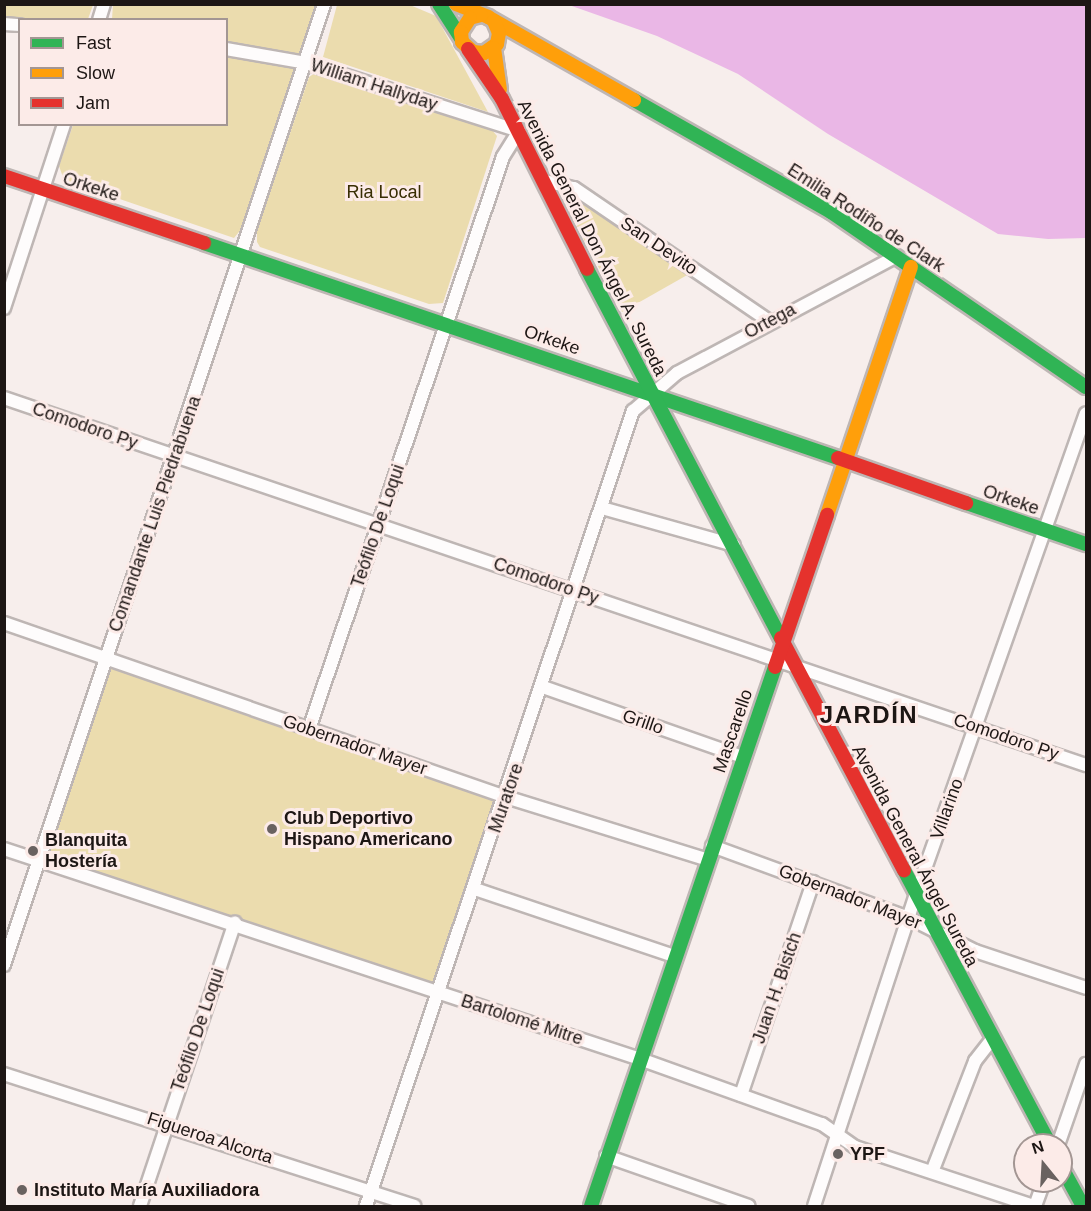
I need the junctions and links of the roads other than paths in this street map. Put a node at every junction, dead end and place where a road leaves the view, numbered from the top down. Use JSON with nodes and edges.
{"nodes":[{"id":1,"x":324,"y":4,"type":"edge"},
{"id":2,"x":439,"y":4,"type":"edge"},
{"id":3,"x":456,"y":4,"type":"edge"},
{"id":4,"x":488,"y":18,"type":"junction"},
{"id":5,"x":464,"y":44,"type":"junction"},
{"id":6,"x":495,"y":46,"type":"junction"},
{"id":7,"x":228,"y":49,"type":"edge"},
{"id":8,"x":555,"y":55,"type":"junction"},
{"id":9,"x":306,"y":63,"type":"junction"},
{"id":10,"x":502,"y":99,"type":"junction"},
{"id":11,"x":63,"y":126,"type":"edge"},
{"id":12,"x":519,"y":131,"type":"junction"},
{"id":13,"x":4,"y":176,"type":"edge"},
{"id":14,"x":545,"y":181,"type":"junction"},
{"id":15,"x":42,"y":189,"type":"junction"},
{"id":16,"x":243,"y":256,"type":"junction"},
{"id":17,"x":895,"y":257,"type":"junction"},
{"id":18,"x":911,"y":267,"type":"junction"},
{"id":19,"x":8,"y":287,"type":"edge"},
{"id":20,"x":4,"y":308,"type":"edge"},
{"id":21,"x":770,"y":321,"type":"junction"},
{"id":22,"x":446,"y":323,"type":"junction"},
{"id":23,"x":1086,"y":387,"type":"edge"},
{"id":24,"x":650,"y":393,"type":"junction"},
{"id":25,"x":4,"y":398,"type":"edge"},
{"id":26,"x":1086,"y":413,"type":"edge"},
{"id":27,"x":176,"y":457,"type":"junction"},
{"id":28,"x":843,"y":460,"type":"junction"},
{"id":29,"x":602,"y":508,"type":"junction"},
{"id":30,"x":378,"y":525,"type":"junction"},
{"id":31,"x":1046,"y":531,"type":"junction"},
{"id":32,"x":1086,"y":544,"type":"edge"},
{"id":33,"x":734,"y":545,"type":"junction"},
{"id":34,"x":575,"y":591,"type":"junction"},
{"id":35,"x":4,"y":623,"type":"edge"},
{"id":36,"x":783,"y":640,"type":"junction"},
{"id":37,"x":107,"y":656,"type":"junction"},
{"id":38,"x":776,"y":660,"type":"junction"},
{"id":39,"x":796,"y":667,"type":"junction"},
{"id":40,"x":543,"y":687,"type":"junction"},
{"id":41,"x":976,"y":726,"type":"junction"},
{"id":42,"x":309,"y":729,"type":"junction"},
{"id":43,"x":743,"y":757,"type":"junction"},
{"id":44,"x":1086,"y":765,"type":"edge"},
{"id":45,"x":506,"y":797,"type":"junction"},
{"id":46,"x":712,"y":846,"type":"junction"},
{"id":47,"x":4,"y":849,"type":"edge"},
{"id":48,"x":39,"y":860,"type":"junction"},
{"id":49,"x":708,"y":860,"type":"junction"},
{"id":50,"x":813,"y":882,"type":"junction"},
{"id":51,"x":475,"y":889,"type":"junction"},
{"id":52,"x":915,"y":897,"type":"junction"},
{"id":53,"x":911,"y":919,"type":"junction"},
{"id":54,"x":235,"y":922,"type":"junction"},
{"id":55,"x":934,"y":930,"type":"junction"},
{"id":56,"x":674,"y":956,"type":"junction"},
{"id":57,"x":4,"y":965,"type":"edge"},
{"id":58,"x":1086,"y":988,"type":"edge"},
{"id":59,"x":437,"y":993,"type":"junction"},
{"id":60,"x":992,"y":1039,"type":"junction"},
{"id":61,"x":640,"y":1059,"type":"junction"},
{"id":62,"x":1086,"y":1064,"type":"edge"},
{"id":63,"x":4,"y":1074,"type":"edge"},
{"id":64,"x":741,"y":1095,"type":"junction"},
{"id":65,"x":165,"y":1123,"type":"junction"},
{"id":66,"x":1043,"y":1133,"type":"edge"},
{"id":67,"x":1062,"y":1133,"type":"edge"},
{"id":68,"x":839,"y":1136,"type":"junction"},
{"id":69,"x":606,"y":1156,"type":"junction"},
{"id":70,"x":933,"y":1172,"type":"junction"},
{"id":71,"x":1073,"y":1188,"type":"edge"},
{"id":72,"x":371,"y":1192,"type":"junction"},
{"id":73,"x":140,"y":1206,"type":"edge"},
{"id":74,"x":366,"y":1206,"type":"edge"},
{"id":75,"x":414,"y":1206,"type":"edge"},
{"id":76,"x":591,"y":1206,"type":"edge"},
{"id":77,"x":749,"y":1206,"type":"edge"},
{"id":78,"x":814,"y":1206,"type":"edge"},
{"id":79,"x":1034,"y":1206,"type":"edge"},
{"id":80,"x":1083,"y":1206,"type":"edge"}],
"edges":[{"from":1,"to":9,"type":"street","name":"Comandante Luis Piedrabuena"},
{"from":2,"to":5,"type":"main road","name":"Avenida General Don Ángel A. Sureda"},
{"from":3,"to":4,"type":"main road","name":"Emilia Rodiño de Clark"},
{"from":4,"to":5,"type":"main road"},
{"from":4,"to":6,"type":"main road"},
{"from":4,"to":8,"type":"main road","name":"Emilia Rodiño de Clark"},
{"from":5,"to":6,"type":"main road"},
{"from":5,"to":10,"type":"main road","name":"Avenida General Don Ángel A. Sureda"},
{"from":6,"to":8,"type":"main road","name":"Emilia Rodiño de Clark"},
{"from":6,"to":10,"type":"main road","name":"Avenida General Don Ángel A. Sureda"},
{"from":7,"to":9,"type":"street","name":"William Hallyday"},
{"from":8,"to":17,"type":"main road","name":"Emilia Rodiño de Clark"},
{"from":9,"to":12,"type":"street","name":"William Hallyday"},
{"from":9,"to":16,"type":"street","name":"Comandante Luis Piedrabuena"},
{"from":10,"to":12,"type":"main road","name":"Avenida General Don Ángel A. Sureda"},
{"from":11,"to":15,"type":"street"},
{"from":12,"to":14,"type":"main road","name":"Avenida General Don Ángel A. Sureda"},
{"from":12,"to":22,"type":"street","name":"Teófilo De Loqui"},
{"from":13,"to":15,"type":"main road","name":"Orkeke"},
{"from":14,"to":21,"type":"street","name":"San Devito"},
{"from":14,"to":24,"type":"main road","name":"Avenida General Don Ángel A. Sureda"},
{"from":15,"to":16,"type":"main road","name":"Orkeke"},
{"from":15,"to":19,"type":"street"},
{"from":16,"to":22,"type":"main road","name":"Orkeke"},
{"from":16,"to":27,"type":"street","name":"Comandante Luis Piedrabuena"},
{"from":17,"to":18,"type":"main road","name":"Emilia Rodiño de Clark"},
{"from":17,"to":21,"type":"street","name":"Ortega"},
{"from":18,"to":23,"type":"main road","name":"Emilia Rodiño de Clark"},
{"from":18,"to":28,"type":"main road","name":"Mascarello"},
{"from":19,"to":20,"type":"street"},
{"from":21,"to":24,"type":"street","name":"Ortega"},
{"from":22,"to":24,"type":"main road","name":"Orkeke"},
{"from":22,"to":30,"type":"street","name":"Teófilo De Loqui"},
{"from":24,"to":28,"type":"main road","name":"Orkeke"},
{"from":24,"to":29,"type":"street","name":"Muratore"},
{"from":24,"to":33,"type":"main road","name":"Avenida General Ángel Sureda"},
{"from":25,"to":27,"type":"street","name":"Comodoro Py"},
{"from":26,"to":31,"type":"street","name":"Villarino"},
{"from":27,"to":30,"type":"street","name":"Comodoro Py"},
{"from":27,"to":37,"type":"street","name":"Comandante Luis Piedrabuena"},
{"from":28,"to":31,"type":"main road","name":"Orkeke"},
{"from":28,"to":36,"type":"main road","name":"Mascarello"},
{"from":29,"to":33,"type":"street"},
{"from":29,"to":34,"type":"street","name":"Muratore"},
{"from":30,"to":34,"type":"street","name":"Comodoro Py"},
{"from":30,"to":42,"type":"street","name":"Teófilo De Loqui"},
{"from":31,"to":32,"type":"main road","name":"Orkeke"},
{"from":31,"to":41,"type":"street","name":"Villarino"},
{"from":33,"to":36,"type":"main road","name":"Avenida General Ángel Sureda"},
{"from":34,"to":38,"type":"street","name":"Comodoro Py"},
{"from":34,"to":40,"type":"street","name":"Muratore"},
{"from":35,"to":37,"type":"street","name":"Gobernador Mayer"},
{"from":36,"to":38,"type":"main road","name":"Mascarello"},
{"from":36,"to":39,"type":"main road","name":"Avenida General Ángel Sureda"},
{"from":37,"to":42,"type":"street","name":"Gobernador Mayer"},
{"from":37,"to":48,"type":"street","name":"Comandante Luis Piedrabuena"},
{"from":38,"to":39,"type":"street","name":"Comodoro Py"},
{"from":38,"to":43,"type":"main road","name":"Mascarello"},
{"from":39,"to":41,"type":"street","name":"Comodoro Py"},
{"from":39,"to":52,"type":"main road","name":"Avenida General Ángel Sureda"},
{"from":40,"to":43,"type":"street","name":"Grillo"},
{"from":40,"to":45,"type":"street","name":"Muratore"},
{"from":41,"to":44,"type":"street","name":"Comodoro Py"},
{"from":41,"to":52,"type":"street","name":"Villarino"},
{"from":42,"to":45,"type":"street","name":"Gobernador Mayer"},
{"from":43,"to":46,"type":"main road","name":"Mascarello"},
{"from":45,"to":49,"type":"street","name":"Gobernador Mayer"},
{"from":45,"to":51,"type":"street","name":"Muratore"},
{"from":46,"to":49,"type":"main road","name":"Mascarello"},
{"from":46,"to":50,"type":"street","name":"Gobernador Mayer"},
{"from":47,"to":48,"type":"street","name":"Bartolomé Mitre"},
{"from":48,"to":54,"type":"street","name":"Bartolomé Mitre"},
{"from":48,"to":57,"type":"street","name":"Comandante Luis Piedrabuena"},
{"from":49,"to":56,"type":"main road","name":"Mascarello"},
{"from":50,"to":53,"type":"street","name":"Gobernador Mayer"},
{"from":50,"to":64,"type":"street","name":"Juan H. Bistch"},
{"from":51,"to":56,"type":"street"},
{"from":51,"to":59,"type":"street","name":"Muratore"},
{"from":52,"to":53,"type":"street","name":"Villarino"},
{"from":52,"to":55,"type":"main road","name":"Avenida General Ángel Sureda"},
{"from":53,"to":55,"type":"street","name":"Gobernador Mayer"},
{"from":53,"to":68,"type":"street","name":"Villarino"},
{"from":54,"to":59,"type":"street","name":"Bartolomé Mitre"},
{"from":54,"to":65,"type":"street","name":"Teófilo De Loqui"},
{"from":55,"to":58,"type":"street","name":"Gobernador Mayer"},
{"from":55,"to":60,"type":"main road","name":"Avenida General Ángel Sureda"},
{"from":56,"to":61,"type":"main road","name":"Mascarello"},
{"from":59,"to":61,"type":"street","name":"Bartolomé Mitre"},
{"from":59,"to":72,"type":"street","name":"Muratore"},
{"from":60,"to":66,"type":"main road","name":"Avenida General Ángel Sureda"},
{"from":60,"to":70,"type":"street"},
{"from":61,"to":64,"type":"street","name":"Bartolomé Mitre"},
{"from":61,"to":69,"type":"main road","name":"Mascarello"},
{"from":62,"to":67,"type":"street"},
{"from":63,"to":65,"type":"street","name":"Figueroa Alcorta"},
{"from":64,"to":68,"type":"street","name":"Bartolomé Mitre"},
{"from":65,"to":72,"type":"street","name":"Figueroa Alcorta"},
{"from":65,"to":73,"type":"street","name":"Teófilo De Loqui"},
{"from":68,"to":70,"type":"street","name":"Bartolomé Mitre"},
{"from":68,"to":78,"type":"street","name":"Villarino"},
{"from":69,"to":76,"type":"main road","name":"Mascarello"},
{"from":69,"to":77,"type":"street"},
{"from":70,"to":79,"type":"street","name":"Bartolomé Mitre"},
{"from":71,"to":80,"type":"main road"},
{"from":72,"to":74,"type":"street","name":"Muratore"},
{"from":72,"to":75,"type":"street","name":"Figueroa Alcorta"}]}
